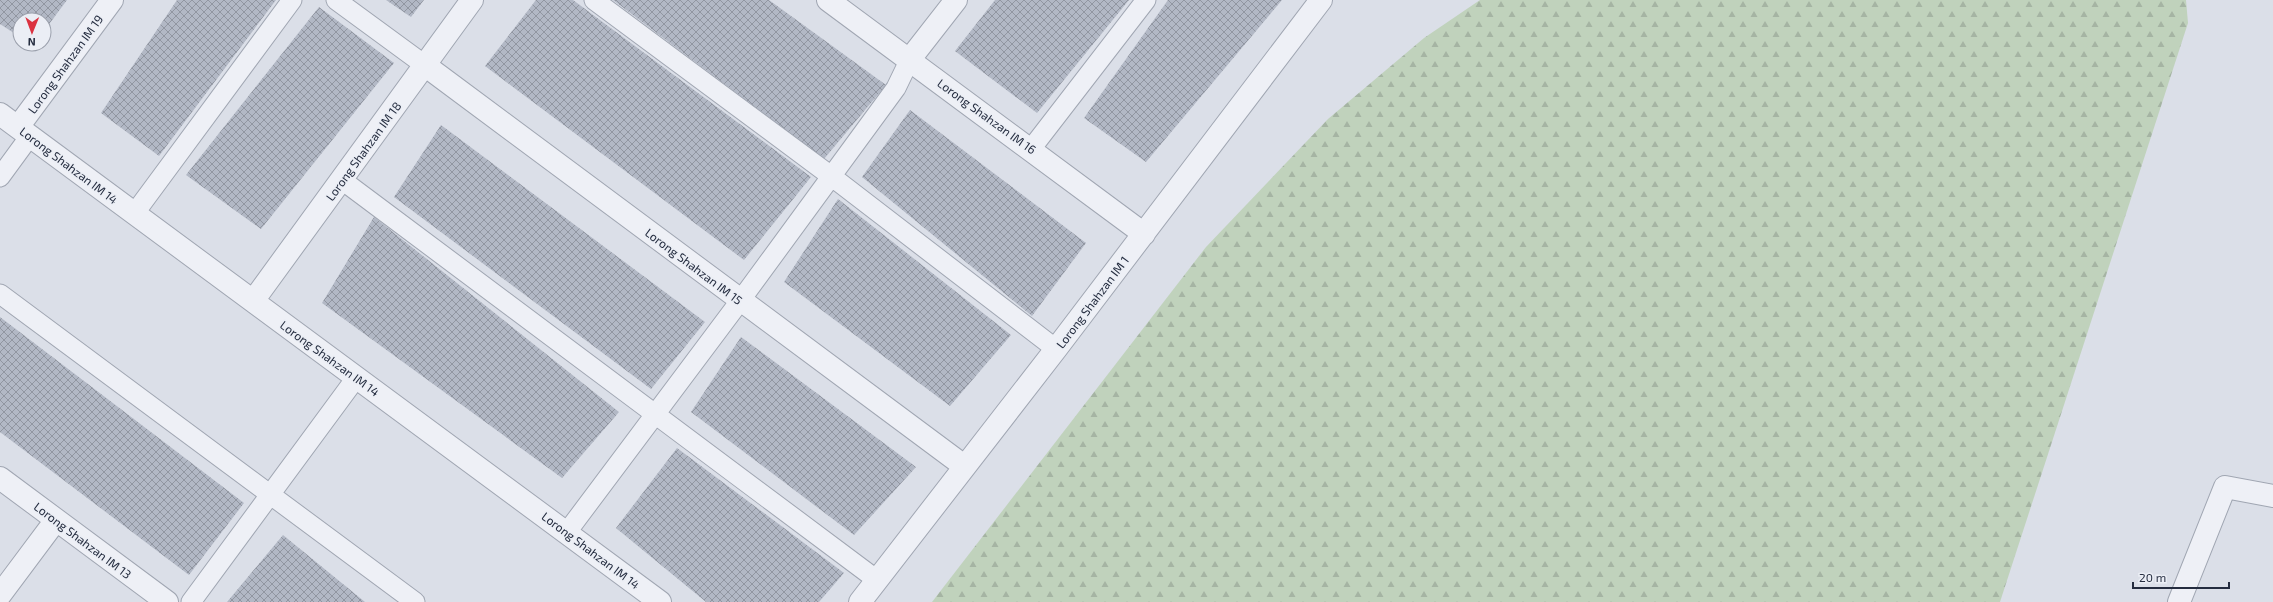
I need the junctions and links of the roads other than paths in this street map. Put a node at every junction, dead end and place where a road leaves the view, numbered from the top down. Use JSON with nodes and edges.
{"nodes":[{"id":1,"x":112,"y":0,"type":"edge"},
{"id":2,"x":292,"y":0,"type":"edge"},
{"id":3,"x":336,"y":0,"type":"edge"},
{"id":4,"x":472,"y":0,"type":"edge"},
{"id":5,"x":594,"y":0,"type":"edge"},
{"id":6,"x":828,"y":0,"type":"edge"},
{"id":7,"x":956,"y":0,"type":"edge"},
{"id":8,"x":1146,"y":0,"type":"edge"},
{"id":9,"x":1321,"y":0,"type":"edge"},
{"id":10,"x":910,"y":59,"type":"junction"},
{"id":11,"x":426,"y":66,"type":"junction"},
{"id":12,"x":0,"y":114,"type":"edge"},
{"id":13,"x":24,"y":132,"type":"junction"},
{"id":14,"x":1032,"y":149,"type":"junction"},
{"id":15,"x":831,"y":176,"type":"junction"},
{"id":16,"x":0,"y":177,"type":"edge"},
{"id":17,"x":342,"y":180,"type":"junction"},
{"id":18,"x":134,"y":214,"type":"junction"},
{"id":19,"x":1144,"y":234,"type":"junction"},
{"id":20,"x":0,"y":294,"type":"edge"},
{"id":21,"x":253,"y":301,"type":"junction"},
{"id":22,"x":740,"y":301,"type":"junction"},
{"id":23,"x":1056,"y":349,"type":"junction"},
{"id":24,"x":356,"y":378,"type":"junction"},
{"id":25,"x":655,"y":414,"type":"junction"},
{"id":26,"x":964,"y":466,"type":"junction"},
{"id":27,"x":0,"y":478,"type":"edge"},
{"id":28,"x":271,"y":495,"type":"junction"},
{"id":29,"x":2273,"y":496,"type":"edge"},
{"id":30,"x":56,"y":520,"type":"junction"},
{"id":31,"x":567,"y":532,"type":"junction"},
{"id":32,"x":877,"y":580,"type":"junction"},
{"id":33,"x":0,"y":595,"type":"edge"},
{"id":34,"x":167,"y":602,"type":"edge"},
{"id":35,"x":191,"y":602,"type":"edge"},
{"id":36,"x":415,"y":602,"type":"edge"},
{"id":37,"x":660,"y":602,"type":"edge"},
{"id":38,"x":860,"y":602,"type":"edge"},
{"id":39,"x":2179,"y":602,"type":"edge"}],
"edges":[{"from":1,"to":13,"type":"street","name":"Lorong Shahzan IM 19"},
{"from":2,"to":18,"type":"lane"},
{"from":3,"to":11,"type":"lane"},
{"from":4,"to":11,"type":"street","name":"Lorong Shahzan IM 18"},
{"from":5,"to":15,"type":"lane"},
{"from":6,"to":10,"type":"street","name":"Lorong Shahzan IM 16"},
{"from":7,"to":10,"type":"street"},
{"from":8,"to":14,"type":"lane"},
{"from":9,"to":19,"type":"street","name":"Lorong Shahzan IM 1"},
{"from":10,"to":14,"type":"street","name":"Lorong Shahzan IM 16"},
{"from":10,"to":15,"type":"lane"},
{"from":11,"to":17,"type":"street","name":"Lorong Shahzan IM 18"},
{"from":11,"to":22,"type":"street","name":"Lorong Shahzan IM 15"},
{"from":12,"to":13,"type":"street","name":"Lorong Shahzan IM 14"},
{"from":13,"to":16,"type":"lane"},
{"from":13,"to":18,"type":"street","name":"Lorong Shahzan IM 14"},
{"from":14,"to":19,"type":"street","name":"Lorong Shahzan IM 16"},
{"from":15,"to":22,"type":"lane"},
{"from":15,"to":23,"type":"lane"},
{"from":17,"to":21,"type":"street","name":"Lorong Shahzan IM 18"},
{"from":17,"to":25,"type":"lane"},
{"from":18,"to":21,"type":"street","name":"Lorong Shahzan IM 14"},
{"from":19,"to":23,"type":"street","name":"Lorong Shahzan IM 1"},
{"from":20,"to":28,"type":"lane"},
{"from":21,"to":24,"type":"street","name":"Lorong Shahzan IM 14"},
{"from":22,"to":25,"type":"lane"},
{"from":22,"to":26,"type":"street","name":"Lorong Shahzan IM 15"},
{"from":23,"to":26,"type":"street","name":"Lorong Shahzan IM 1"},
{"from":24,"to":28,"type":"lane"},
{"from":24,"to":31,"type":"street","name":"Lorong Shahzan IM 14"},
{"from":25,"to":31,"type":"lane"},
{"from":25,"to":32,"type":"lane"},
{"from":26,"to":32,"type":"street","name":"Lorong Shahzan IM 1"},
{"from":27,"to":30,"type":"street","name":"Lorong Shahzan IM 13"},
{"from":28,"to":35,"type":"lane"},
{"from":28,"to":36,"type":"lane"},
{"from":29,"to":39,"type":"street"},
{"from":30,"to":33,"type":"street"},
{"from":30,"to":34,"type":"street","name":"Lorong Shahzan IM 13"},
{"from":31,"to":37,"type":"street","name":"Lorong Shahzan IM 14"},
{"from":32,"to":38,"type":"street","name":"Lorong Shahzan IM 1"}]}
